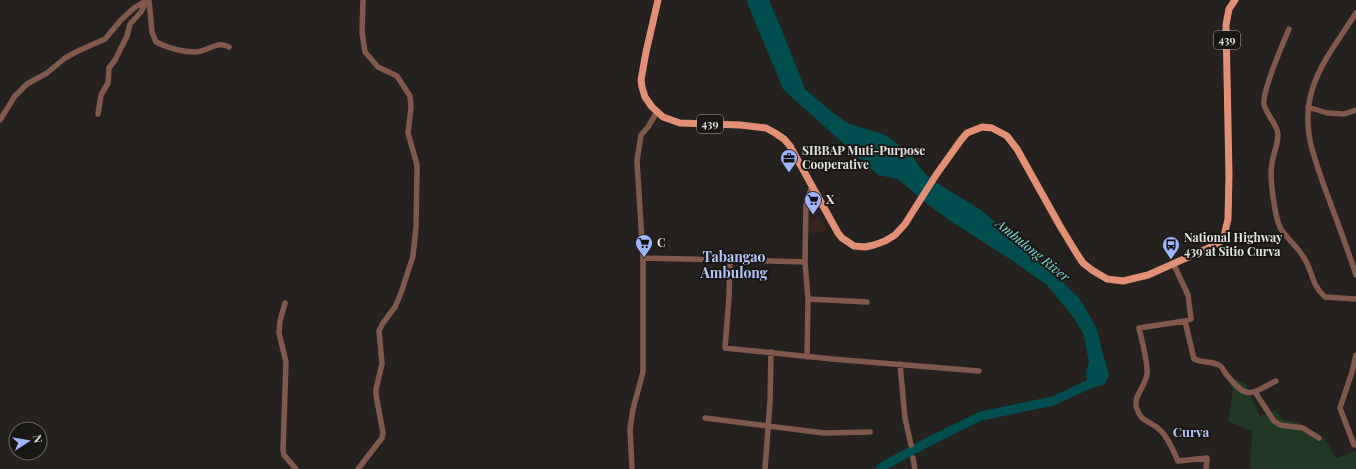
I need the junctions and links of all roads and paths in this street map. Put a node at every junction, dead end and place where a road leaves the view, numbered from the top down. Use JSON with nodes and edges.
{"nodes":[{"id":1,"x":148,"y":0,"type":"edge"},
{"id":2,"x":363,"y":0,"type":"edge"},
{"id":3,"x":658,"y":0,"type":"edge"},
{"id":4,"x":1235,"y":0,"type":"edge"},
{"id":5,"x":1356,"y":13,"type":"edge"},
{"id":6,"x":1289,"y":29,"type":"dead end"},
{"id":7,"x":230,"y":46,"type":"dead end"},
{"id":8,"x":1308,"y":107,"type":"junction"},
{"id":9,"x":1356,"y":110,"type":"edge"},
{"id":10,"x":657,"y":112,"type":"junction"},
{"id":11,"x":98,"y":114,"type":"dead end"},
{"id":12,"x":0,"y":120,"type":"edge"},
{"id":13,"x":812,"y":186,"type":"junction"},
{"id":14,"x":643,"y":258,"type":"junction"},
{"id":15,"x":730,"y":260,"type":"junction"},
{"id":16,"x":805,"y":262,"type":"junction"},
{"id":17,"x":1173,"y":263,"type":"junction"},
{"id":18,"x":1356,"y":273,"type":"edge"},
{"id":19,"x":808,"y":299,"type":"junction"},
{"id":20,"x":1356,"y":299,"type":"edge"},
{"id":21,"x":867,"y":302,"type":"dead end"},
{"id":22,"x":285,"y":303,"type":"dead end"},
{"id":23,"x":1184,"y":321,"type":"junction"},
{"id":24,"x":771,"y":352,"type":"junction"},
{"id":25,"x":1356,"y":355,"type":"edge"},
{"id":26,"x":807,"y":357,"type":"junction"},
{"id":27,"x":900,"y":364,"type":"junction"},
{"id":28,"x":979,"y":371,"type":"dead end"},
{"id":29,"x":1276,"y":381,"type":"dead end"},
{"id":30,"x":1255,"y":392,"type":"junction"},
{"id":31,"x":705,"y":418,"type":"dead end"},
{"id":32,"x":767,"y":426,"type":"junction"},
{"id":33,"x":870,"y":432,"type":"dead end"},
{"id":34,"x":1319,"y":438,"type":"dead end"},
{"id":35,"x":911,"y":444,"type":"dead end"},
{"id":36,"x":1356,"y":445,"type":"edge"},
{"id":37,"x":913,"y":458,"type":"dead end"},
{"id":38,"x":296,"y":469,"type":"edge"},
{"id":39,"x":358,"y":469,"type":"edge"},
{"id":40,"x":632,"y":469,"type":"edge"},
{"id":41,"x":764,"y":469,"type":"edge"},
{"id":42,"x":915,"y":469,"type":"edge"},
{"id":43,"x":1206,"y":469,"type":"edge"}],
"edges":[{"from":1,"to":7,"type":"street"},
{"from":1,"to":11,"type":"street"},
{"from":1,"to":12,"type":"street"},
{"from":2,"to":39,"type":"street"},
{"from":3,"to":10,"type":"main road","number":"439"},
{"from":4,"to":17,"type":"main road","number":"439"},
{"from":5,"to":8,"type":"street"},
{"from":6,"to":20,"type":"street"},
{"from":8,"to":9,"type":"street"},
{"from":8,"to":18,"type":"street"},
{"from":10,"to":13,"type":"main road","number":"439"},
{"from":10,"to":14,"type":"street"},
{"from":13,"to":16,"type":"street"},
{"from":13,"to":17,"type":"main road","number":"439"},
{"from":14,"to":15,"type":"street"},
{"from":14,"to":40,"type":"street"},
{"from":15,"to":16,"type":"street"},
{"from":15,"to":24,"type":"street"},
{"from":16,"to":19,"type":"street"},
{"from":17,"to":23,"type":"street"},
{"from":19,"to":21,"type":"street"},
{"from":19,"to":26,"type":"street"},
{"from":22,"to":38,"type":"street"},
{"from":23,"to":30,"type":"street"},
{"from":23,"to":43,"type":"street"},
{"from":24,"to":26,"type":"street"},
{"from":24,"to":32,"type":"street"},
{"from":25,"to":36,"type":"street"},
{"from":26,"to":27,"type":"street"},
{"from":27,"to":28,"type":"street"},
{"from":27,"to":35,"type":"street"},
{"from":29,"to":30,"type":"street"},
{"from":30,"to":34,"type":"street"},
{"from":31,"to":32,"type":"street"},
{"from":32,"to":33,"type":"street"},
{"from":32,"to":41,"type":"street"},
{"from":37,"to":42,"type":"street"}]}
